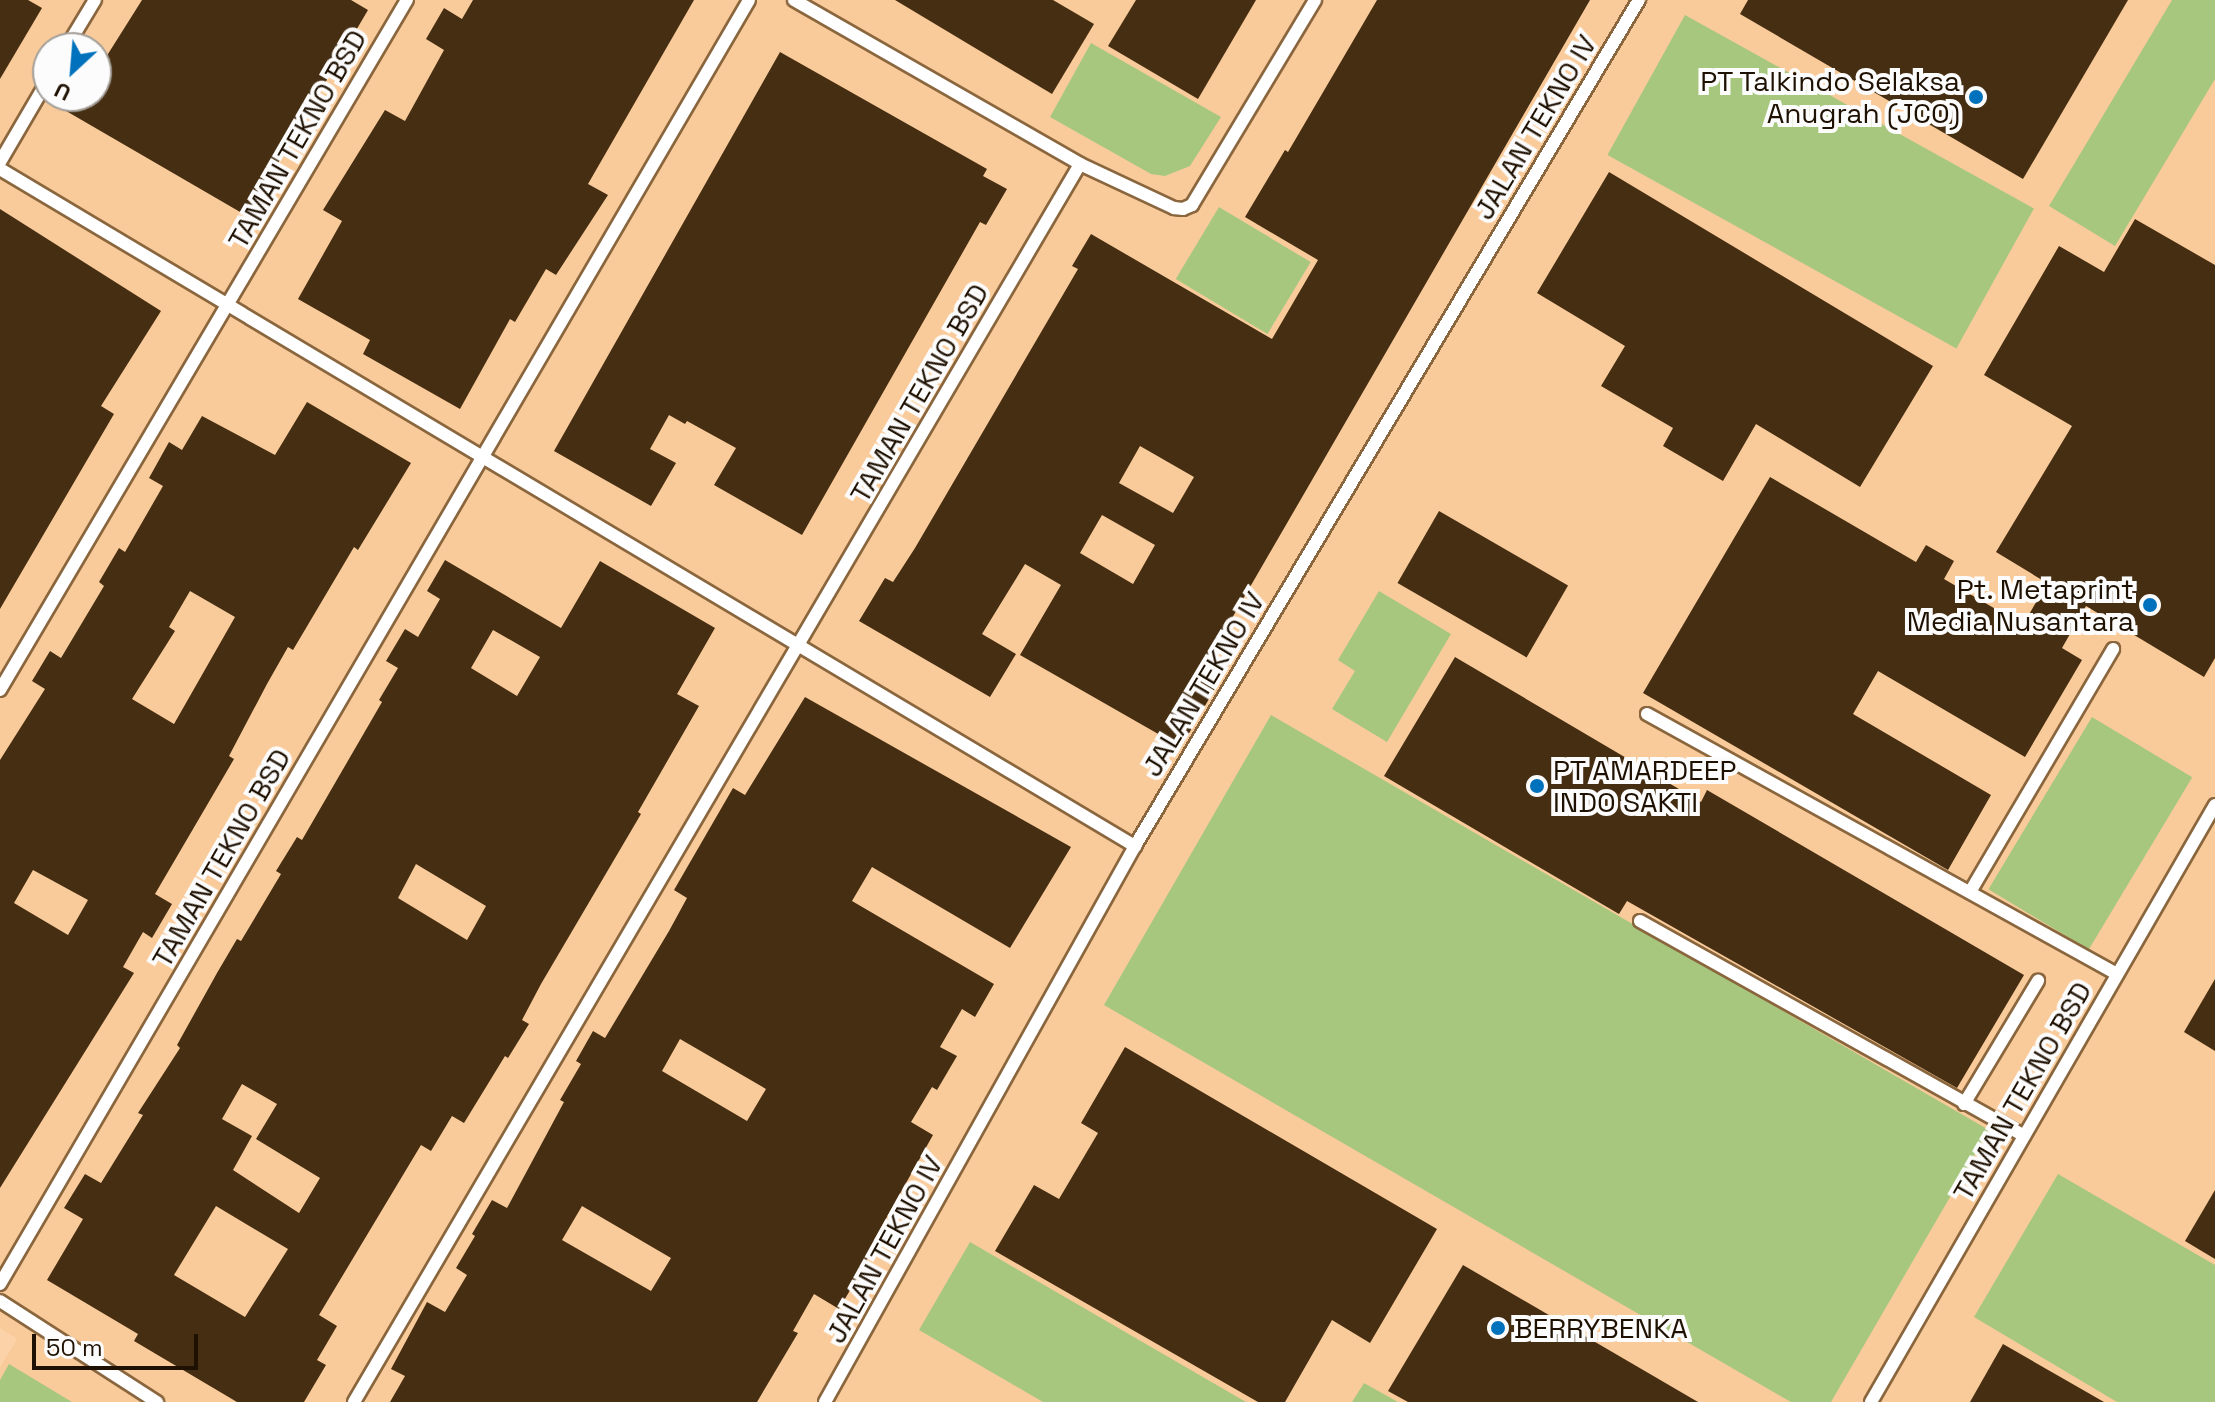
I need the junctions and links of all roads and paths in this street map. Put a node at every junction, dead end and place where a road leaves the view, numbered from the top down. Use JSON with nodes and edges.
{"nodes":[{"id":1,"x":95,"y":0,"type":"edge"},
{"id":2,"x":407,"y":0,"type":"edge"},
{"id":3,"x":749,"y":0,"type":"edge"},
{"id":4,"x":794,"y":0,"type":"edge"},
{"id":5,"x":1315,"y":0,"type":"edge"},
{"id":6,"x":1639,"y":0,"type":"edge"},
{"id":7,"x":76,"y":32,"type":"edge"},
{"id":8,"x":32,"y":107,"type":"edge"},
{"id":9,"x":0,"y":162,"type":"edge"},
{"id":10,"x":1080,"y":164,"type":"junction"},
{"id":11,"x":0,"y":169,"type":"edge"},
{"id":12,"x":228,"y":303,"type":"junction"},
{"id":13,"x":483,"y":457,"type":"junction"},
{"id":14,"x":799,"y":647,"type":"junction"},
{"id":15,"x":2113,"y":649,"type":"dead end"},
{"id":16,"x":0,"y":690,"type":"edge"},
{"id":17,"x":1647,"y":714,"type":"dead end"},
{"id":18,"x":2215,"y":805,"type":"edge"},
{"id":19,"x":1135,"y":846,"type":"junction"},
{"id":20,"x":1970,"y":892,"type":"junction"},
{"id":21,"x":1640,"y":921,"type":"dead end"},
{"id":22,"x":2117,"y":974,"type":"junction"},
{"id":23,"x":2038,"y":981,"type":"dead end"},
{"id":24,"x":1964,"y":1104,"type":"junction"},
{"id":25,"x":2024,"y":1136,"type":"junction"},
{"id":26,"x":0,"y":1284,"type":"edge"},
{"id":27,"x":0,"y":1301,"type":"edge"},
{"id":28,"x":157,"y":1402,"type":"edge"},
{"id":29,"x":354,"y":1402,"type":"edge"},
{"id":30,"x":825,"y":1402,"type":"edge"},
{"id":31,"x":1871,"y":1402,"type":"edge"}],
"edges":[{"from":1,"to":7,"type":"lane"},
{"from":2,"to":12,"type":"lane","name":"TAMAN TEKNO BSD"},
{"from":3,"to":13,"type":"lane","name":"TAMAN TEKNO BSD"},
{"from":4,"to":10,"type":"lane"},
{"from":5,"to":10,"type":"lane"},
{"from":6,"to":19,"type":"lane","name":"JALAN TEKNO IV"},
{"from":8,"to":9,"type":"lane"},
{"from":10,"to":14,"type":"lane","name":"TAMAN TEKNO BSD"},
{"from":11,"to":12,"type":"lane"},
{"from":12,"to":13,"type":"lane"},
{"from":12,"to":16,"type":"lane","name":"TAMAN TEKNO BSD"},
{"from":13,"to":14,"type":"lane"},
{"from":13,"to":26,"type":"lane","name":"TAMAN TEKNO BSD"},
{"from":14,"to":19,"type":"lane"},
{"from":14,"to":29,"type":"lane","name":"TAMAN TEKNO BSD"},
{"from":15,"to":20,"type":"lane"},
{"from":17,"to":20,"type":"lane"},
{"from":18,"to":22,"type":"lane","name":"TAMAN TEKNO BSD"},
{"from":19,"to":30,"type":"lane","name":"JALAN TEKNO IV"},
{"from":20,"to":22,"type":"lane"},
{"from":21,"to":24,"type":"lane"},
{"from":22,"to":25,"type":"lane","name":"TAMAN TEKNO BSD"},
{"from":23,"to":24,"type":"lane"},
{"from":24,"to":25,"type":"lane"},
{"from":25,"to":31,"type":"lane","name":"TAMAN TEKNO BSD"},
{"from":27,"to":28,"type":"lane"}]}
